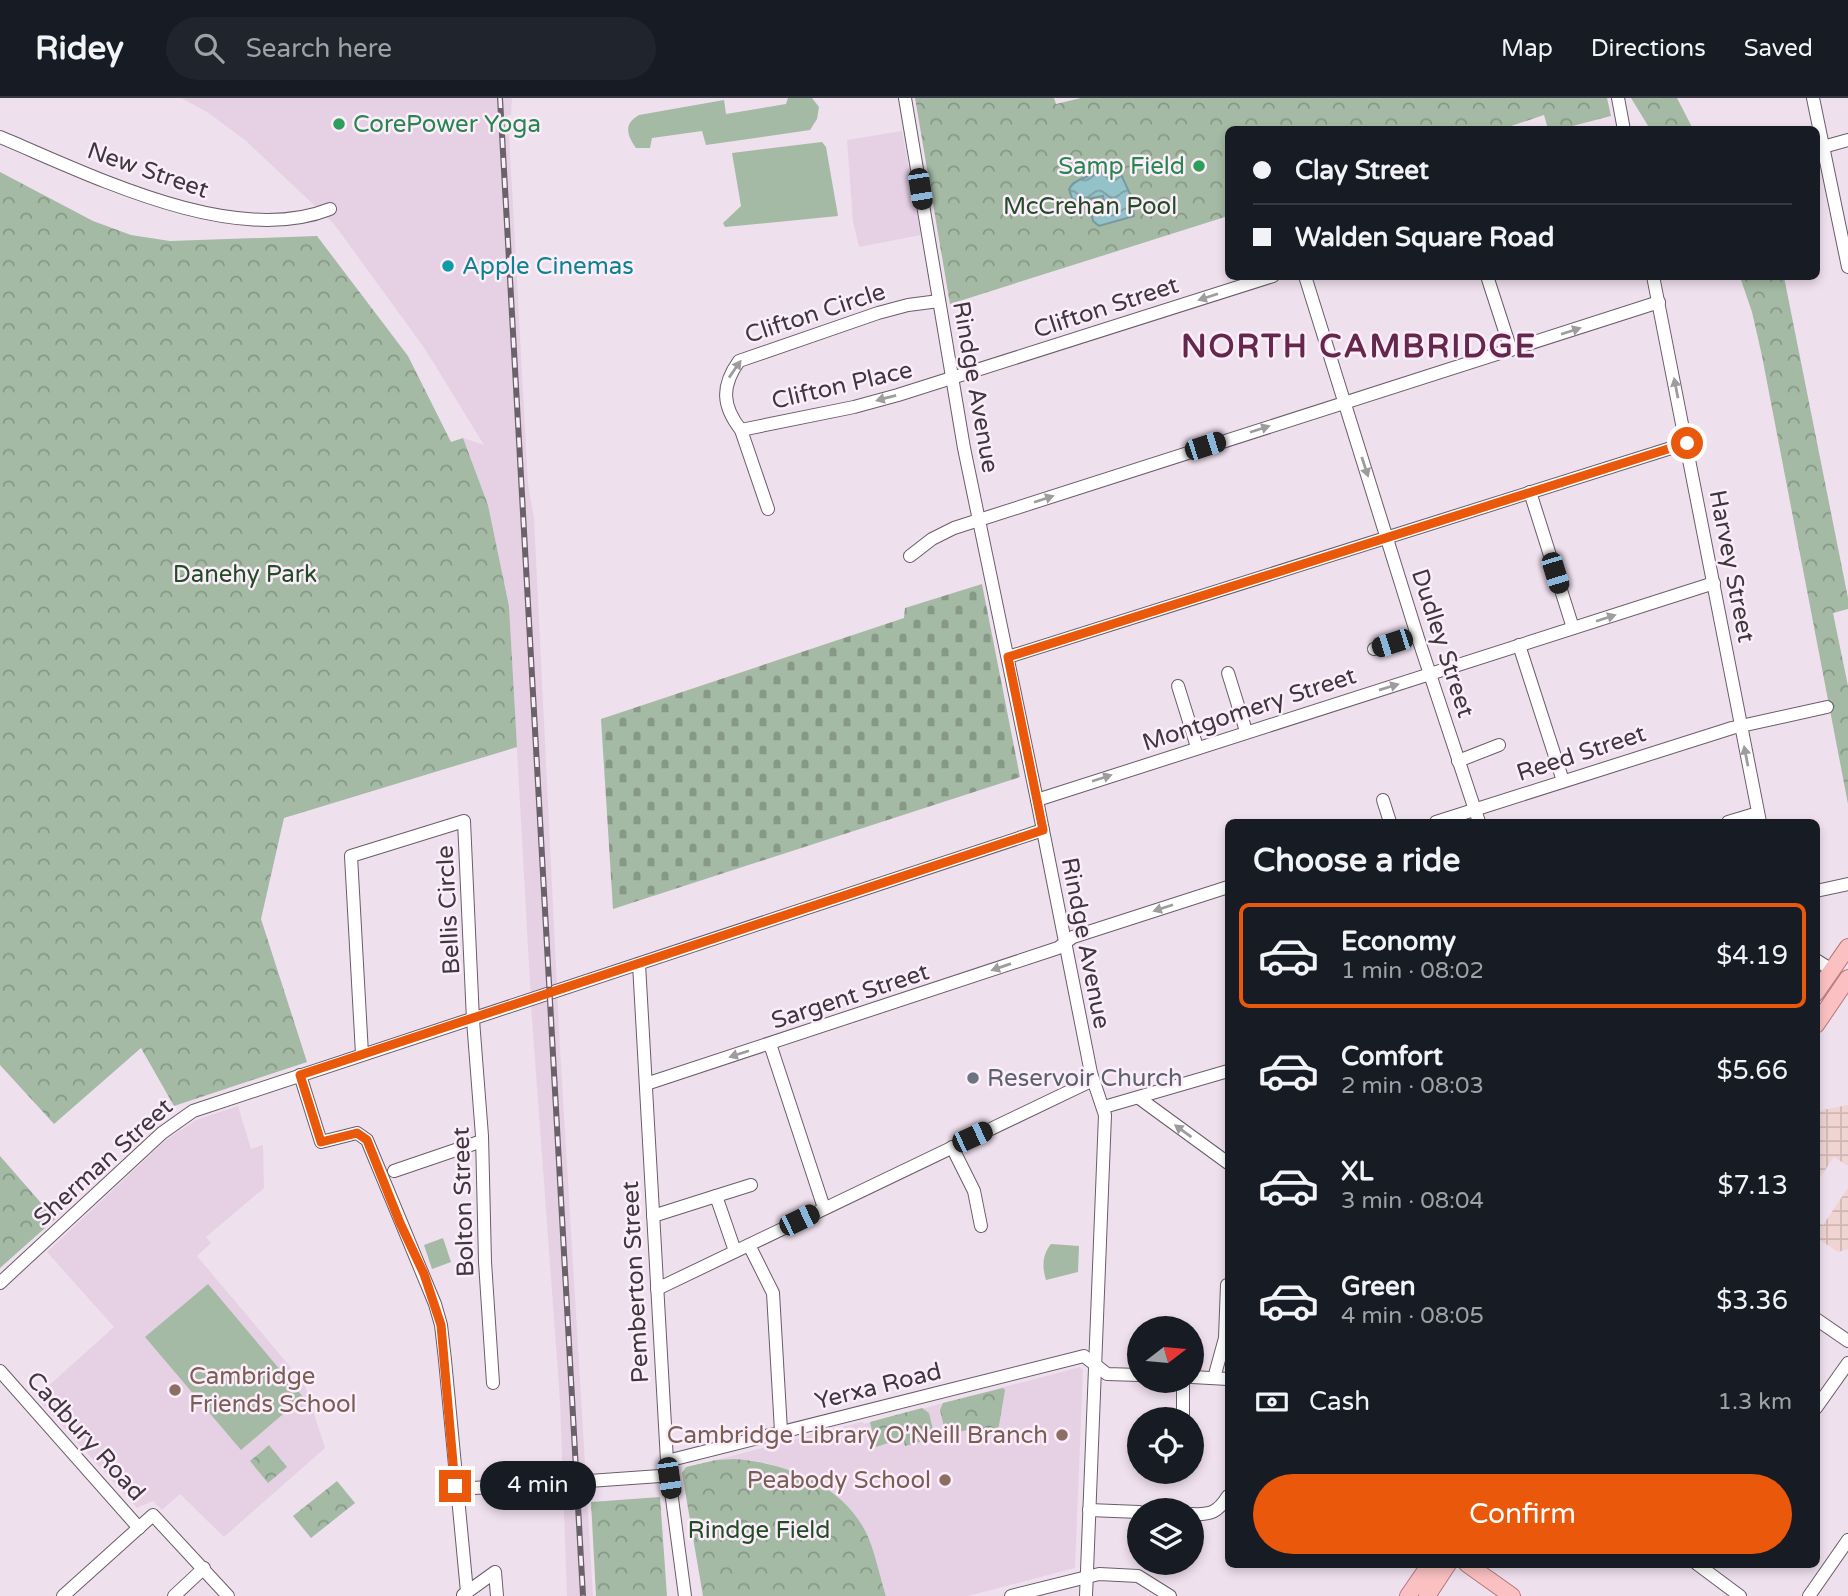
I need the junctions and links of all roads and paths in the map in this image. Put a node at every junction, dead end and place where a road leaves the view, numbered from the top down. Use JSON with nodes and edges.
{"nodes":[{"id":1,"x":905,"y":98,"type":"edge"},
{"id":2,"x":1618,"y":98,"type":"edge"},
{"id":3,"x":1813,"y":98,"type":"edge"},
{"id":4,"x":1623,"y":126,"type":"edge"},
{"id":5,"x":1819,"y":126,"type":"edge"},
{"id":6,"x":1820,"y":132,"type":"edge"},
{"id":7,"x":0,"y":136,"type":"edge"},
{"id":8,"x":1848,"y":140,"type":"edge"},
{"id":9,"x":1823,"y":147,"type":"junction"},
{"id":10,"x":330,"y":209,"type":"dead end"},
{"id":11,"x":1848,"y":267,"type":"edge"},
{"id":12,"x":1260,"y":280,"type":"edge"},
{"id":13,"x":1306,"y":280,"type":"edge"},
{"id":14,"x":1488,"y":280,"type":"edge"},
{"id":15,"x":1654,"y":280,"type":"edge"},
{"id":16,"x":939,"y":301,"type":"junction"},
{"id":17,"x":1659,"y":302,"type":"junction"},
{"id":18,"x":1511,"y":350,"type":"junction"},
{"id":19,"x":952,"y":378,"type":"junction"},
{"id":20,"x":1345,"y":402,"type":"junction"},
{"id":21,"x":741,"y":430,"type":"junction"},
{"id":22,"x":1687,"y":443,"type":"junction"},
{"id":23,"x":1530,"y":492,"type":"junction"},
{"id":24,"x":768,"y":509,"type":"dead end"},
{"id":25,"x":979,"y":520,"type":"junction"},
{"id":26,"x":1388,"y":538,"type":"junction"},
{"id":27,"x":910,"y":556,"type":"dead end"},
{"id":28,"x":1714,"y":583,"type":"junction"},
{"id":29,"x":1573,"y":628,"type":"junction"},
{"id":30,"x":1417,"y":635,"type":"junction"},
{"id":31,"x":1520,"y":645,"type":"junction"},
{"id":32,"x":1374,"y":649,"type":"dead end"},
{"id":33,"x":1008,"y":657,"type":"junction"},
{"id":34,"x":1228,"y":674,"type":"dead end"},
{"id":35,"x":1430,"y":674,"type":"junction"},
{"id":36,"x":1178,"y":686,"type":"dead end"},
{"id":37,"x":1827,"y":707,"type":"dead end"},
{"id":38,"x":1741,"y":726,"type":"junction"},
{"id":39,"x":1246,"y":731,"type":"junction"},
{"id":40,"x":1499,"y":745,"type":"dead end"},
{"id":41,"x":1197,"y":747,"type":"junction"},
{"id":42,"x":1458,"y":761,"type":"junction"},
{"id":43,"x":1563,"y":781,"type":"junction"},
{"id":44,"x":1037,"y":800,"type":"junction"},
{"id":45,"x":1383,"y":800,"type":"dead end"},
{"id":46,"x":1476,"y":816,"type":"edge"},
{"id":47,"x":1759,"y":818,"type":"edge"},
{"id":48,"x":1389,"y":819,"type":"edge"},
{"id":49,"x":1456,"y":819,"type":"edge"},
{"id":50,"x":1043,"y":830,"type":"junction"},
{"id":51,"x":1848,"y":884,"type":"edge"},
{"id":52,"x":1225,"y":888,"type":"edge"},
{"id":53,"x":1820,"y":890,"type":"edge"},
{"id":54,"x":1065,"y":943,"type":"junction"},
{"id":55,"x":1848,"y":947,"type":"edge"},
{"id":56,"x":1820,"y":962,"type":"edge"},
{"id":57,"x":639,"y":964,"type":"junction"},
{"id":58,"x":1832,"y":970,"type":"junction"},
{"id":59,"x":1848,"y":979,"type":"edge"},
{"id":60,"x":1820,"y":987,"type":"edge"},
{"id":61,"x":1820,"y":1018,"type":"edge"},
{"id":62,"x":474,"y":1020,"type":"junction"},
{"id":63,"x":770,"y":1044,"type":"junction"},
{"id":64,"x":362,"y":1054,"type":"junction"},
{"id":65,"x":1225,"y":1072,"type":"edge"},
{"id":66,"x":300,"y":1075,"type":"junction"},
{"id":67,"x":1093,"y":1080,"type":"junction"},
{"id":68,"x":646,"y":1084,"type":"junction"},
{"id":69,"x":1139,"y":1098,"type":"junction"},
{"id":70,"x":1104,"y":1107,"type":"junction"},
{"id":71,"x":482,"y":1141,"type":"junction"},
{"id":72,"x":952,"y":1147,"type":"junction"},
{"id":73,"x":1225,"y":1162,"type":"edge"},
{"id":74,"x":394,"y":1171,"type":"dead end"},
{"id":75,"x":751,"y":1185,"type":"dead end"},
{"id":76,"x":716,"y":1196,"type":"junction"},
{"id":77,"x":824,"y":1208,"type":"junction"},
{"id":78,"x":653,"y":1216,"type":"junction"},
{"id":79,"x":981,"y":1226,"type":"dead end"},
{"id":80,"x":749,"y":1245,"type":"junction"},
{"id":81,"x":735,"y":1251,"type":"junction"},
{"id":82,"x":0,"y":1283,"type":"edge"},
{"id":83,"x":657,"y":1289,"type":"junction"},
{"id":84,"x":1820,"y":1322,"type":"edge"},
{"id":85,"x":1225,"y":1338,"type":"edge"},
{"id":86,"x":1848,"y":1341,"type":"edge"},
{"id":87,"x":1848,"y":1363,"type":"edge"},
{"id":88,"x":1096,"y":1366,"type":"junction"},
{"id":89,"x":0,"y":1371,"type":"edge"},
{"id":90,"x":1127,"y":1375,"type":"edge"},
{"id":91,"x":1204,"y":1378,"type":"edge"},
{"id":92,"x":1214,"y":1378,"type":"junction"},
{"id":93,"x":1225,"y":1379,"type":"edge"},
{"id":94,"x":493,"y":1383,"type":"dead end"},
{"id":95,"x":1820,"y":1402,"type":"edge"},
{"id":96,"x":781,"y":1432,"type":"junction"},
{"id":97,"x":667,"y":1461,"type":"junction"},
{"id":98,"x":660,"y":1476,"type":"dead end"},
{"id":99,"x":589,"y":1481,"type":"tunnel mouth"},
{"id":100,"x":560,"y":1483,"type":"tunnel mouth"},
{"id":101,"x":456,"y":1489,"type":"junction"},
{"id":102,"x":1225,"y":1500,"type":"edge"},
{"id":103,"x":1089,"y":1510,"type":"junction"},
{"id":104,"x":1127,"y":1512,"type":"edge"},
{"id":105,"x":1204,"y":1513,"type":"edge"},
{"id":106,"x":139,"y":1528,"type":"junction"},
{"id":107,"x":1848,"y":1540,"type":"edge"},
{"id":108,"x":1427,"y":1568,"type":"edge"},
{"id":109,"x":1445,"y":1568,"type":"edge"},
{"id":110,"x":1472,"y":1568,"type":"edge"},
{"id":111,"x":1704,"y":1568,"type":"edge"},
{"id":112,"x":204,"y":1569,"type":"junction"},
{"id":113,"x":1087,"y":1577,"type":"junction"},
{"id":114,"x":464,"y":1594,"type":"edge"},
{"id":115,"x":63,"y":1596,"type":"edge"},
{"id":116,"x":174,"y":1596,"type":"edge"},
{"id":117,"x":228,"y":1596,"type":"edge"},
{"id":118,"x":497,"y":1596,"type":"edge"},
{"id":119,"x":685,"y":1596,"type":"edge"},
{"id":120,"x":1011,"y":1596,"type":"edge"},
{"id":121,"x":1086,"y":1596,"type":"edge"},
{"id":122,"x":1170,"y":1596,"type":"edge"},
{"id":123,"x":1408,"y":1596,"type":"edge"},
{"id":124,"x":1427,"y":1596,"type":"edge"},
{"id":125,"x":1512,"y":1596,"type":"edge"},
{"id":126,"x":1740,"y":1596,"type":"edge"},
{"id":127,"x":1809,"y":1596,"type":"edge"}],
"edges":[{"from":1,"to":16,"type":"street","name":"Rindge Avenue"},
{"from":2,"to":4,"type":"street"},
{"from":3,"to":5,"type":"street"},
{"from":6,"to":9,"type":"street"},
{"from":7,"to":10,"type":"street","name":"New Street"},
{"from":8,"to":9,"type":"street"},
{"from":9,"to":11,"type":"street"},
{"from":12,"to":19,"type":"street","name":"Clifton Street","one_way":true},
{"from":13,"to":20,"type":"street","name":"Dudley Street"},
{"from":14,"to":18,"type":"street"},
{"from":15,"to":17,"type":"street","name":"Harvey Street"},
{"from":16,"to":19,"type":"street","name":"Rindge Avenue"},
{"from":21,"to":16,"type":"street","name":"Clifton Circle","one_way":true},
{"from":18,"to":17,"type":"street","one_way":true},
{"from":22,"to":17,"type":"street","name":"Harvey Street","one_way":true},
{"from":18,"to":20,"type":"street"},
{"from":19,"to":21,"type":"street","name":"Clifton Place","one_way":true},
{"from":19,"to":25,"type":"street","name":"Rindge Avenue"},
{"from":25,"to":20,"type":"street","one_way":true},
{"from":20,"to":26,"type":"street","name":"Dudley Street","one_way":true},
{"from":21,"to":24,"type":"street","name":"Clifton Circle"},
{"from":22,"to":23,"type":"street"},
{"from":22,"to":28,"type":"street","name":"Harvey Street"},
{"from":23,"to":26,"type":"street"},
{"from":23,"to":29,"type":"street"},
{"from":25,"to":27,"type":"street"},
{"from":25,"to":33,"type":"street","name":"Rindge Avenue"},
{"from":26,"to":30,"type":"street","name":"Dudley Street"},
{"from":26,"to":33,"type":"street"},
{"from":29,"to":28,"type":"street","name":"Montgomery Street","one_way":true},
{"from":28,"to":38,"type":"street","name":"Harvey Street"},
{"from":29,"to":31,"type":"street","name":"Montgomery Street"},
{"from":30,"to":32,"type":"street"},
{"from":30,"to":35,"type":"street","name":"Dudley Street"},
{"from":31,"to":35,"type":"street","name":"Montgomery Street"},
{"from":31,"to":43,"type":"street"},
{"from":33,"to":44,"type":"street","name":"Rindge Avenue"},
{"from":34,"to":39,"type":"street"},
{"from":39,"to":35,"type":"street","name":"Montgomery Street","one_way":true},
{"from":35,"to":42,"type":"street","name":"Dudley Street"},
{"from":36,"to":41,"type":"street"},
{"from":37,"to":38,"type":"street","name":"Reed Street"},
{"from":38,"to":43,"type":"street","name":"Reed Street"},
{"from":47,"to":38,"type":"street","name":"Harvey Street","one_way":true},
{"from":39,"to":41,"type":"street","name":"Montgomery Street"},
{"from":40,"to":42,"type":"street"},
{"from":44,"to":41,"type":"street","name":"Montgomery Street","one_way":true},
{"from":42,"to":46,"type":"street","name":"Dudley Street"},
{"from":43,"to":46,"type":"street","name":"Reed Street"},
{"from":44,"to":50,"type":"street","name":"Rindge Avenue"},
{"from":45,"to":48,"type":"street"},
{"from":46,"to":49,"type":"street","name":"Reed Street"},
{"from":50,"to":54,"type":"street","name":"Rindge Avenue"},
{"from":50,"to":57,"type":"street","name":"Sherman Street"},
{"from":51,"to":53,"type":"street"},
{"from":52,"to":54,"type":"street","one_way":true},
{"from":54,"to":63,"type":"street","name":"Sargent Street","one_way":true},
{"from":54,"to":67,"type":"street","name":"Rindge Avenue"},
{"from":55,"to":58,"type":"main road"},
{"from":56,"to":58,"type":"street"},
{"from":57,"to":62,"type":"street","name":"Sherman Street"},
{"from":57,"to":68,"type":"street","name":"Pemberton Street"},
{"from":58,"to":59,"type":"main road"},
{"from":58,"to":60,"type":"main road"},
{"from":59,"to":61,"type":"main road"},
{"from":62,"to":64,"type":"street","name":"Sherman Street"},
{"from":62,"to":64,"type":"street","name":"Bellis Circle"},
{"from":62,"to":71,"type":"street","name":"Bolton Street"},
{"from":63,"to":68,"type":"street","name":"Sargent Street","one_way":true},
{"from":63,"to":77,"type":"street"},
{"from":64,"to":66,"type":"street","name":"Sherman Street"},
{"from":65,"to":69,"type":"street"},
{"from":66,"to":82,"type":"street","name":"Sherman Street"},
{"from":66,"to":101,"type":"street"},
{"from":67,"to":70,"type":"street","name":"Rindge Avenue"},
{"from":67,"to":72,"type":"street"},
{"from":68,"to":78,"type":"street","name":"Pemberton Street"},
{"from":69,"to":70,"type":"street"},
{"from":73,"to":69,"type":"street","one_way":true},
{"from":70,"to":88,"type":"street","name":"Rindge Avenue"},
{"from":71,"to":74,"type":"street"},
{"from":71,"to":94,"type":"street","name":"Bolton Street"},
{"from":72,"to":77,"type":"street"},
{"from":72,"to":79,"type":"street"},
{"from":75,"to":76,"type":"street"},
{"from":76,"to":78,"type":"street"},
{"from":76,"to":81,"type":"street"},
{"from":77,"to":80,"type":"street"},
{"from":78,"to":83,"type":"street","name":"Pemberton Street"},
{"from":80,"to":81,"type":"street"},
{"from":80,"to":96,"type":"street"},
{"from":81,"to":83,"type":"street"},
{"from":83,"to":97,"type":"street","name":"Pemberton Street"},
{"from":84,"to":86,"type":"street"},
{"from":85,"to":92,"type":"street"},
{"from":87,"to":95,"type":"street"},
{"from":88,"to":90,"type":"street"},
{"from":88,"to":96,"type":"street","name":"Yerxa Road"},
{"from":88,"to":103,"type":"street","name":"Rindge Avenue"},
{"from":89,"to":106,"type":"street","name":"Cadbury Road"},
{"from":91,"to":92,"type":"street"},
{"from":92,"to":93,"type":"street"},
{"from":96,"to":97,"type":"street","name":"Yerxa Road"},
{"from":97,"to":119,"type":"street","name":"Pemberton Street"},
{"from":98,"to":99,"type":"street"},
{"from":100,"to":101,"type":"street"},
{"from":101,"to":114,"type":"street"},
{"from":102,"to":105,"type":"street"},
{"from":103,"to":104,"type":"street"},
{"from":103,"to":113,"type":"street","name":"Rindge Avenue"},
{"from":106,"to":112,"type":"street"},
{"from":106,"to":115,"type":"street"},
{"from":107,"to":127,"type":"street"},
{"from":108,"to":123,"type":"main road"},
{"from":109,"to":124,"type":"main road"},
{"from":110,"to":125,"type":"main road"},
{"from":111,"to":126,"type":"street"},
{"from":112,"to":116,"type":"street"},
{"from":112,"to":117,"type":"street"},
{"from":113,"to":120,"type":"street"},
{"from":113,"to":121,"type":"street","name":"Rindge Avenue"},
{"from":113,"to":122,"type":"street"},
{"from":114,"to":118,"type":"street"}]}
